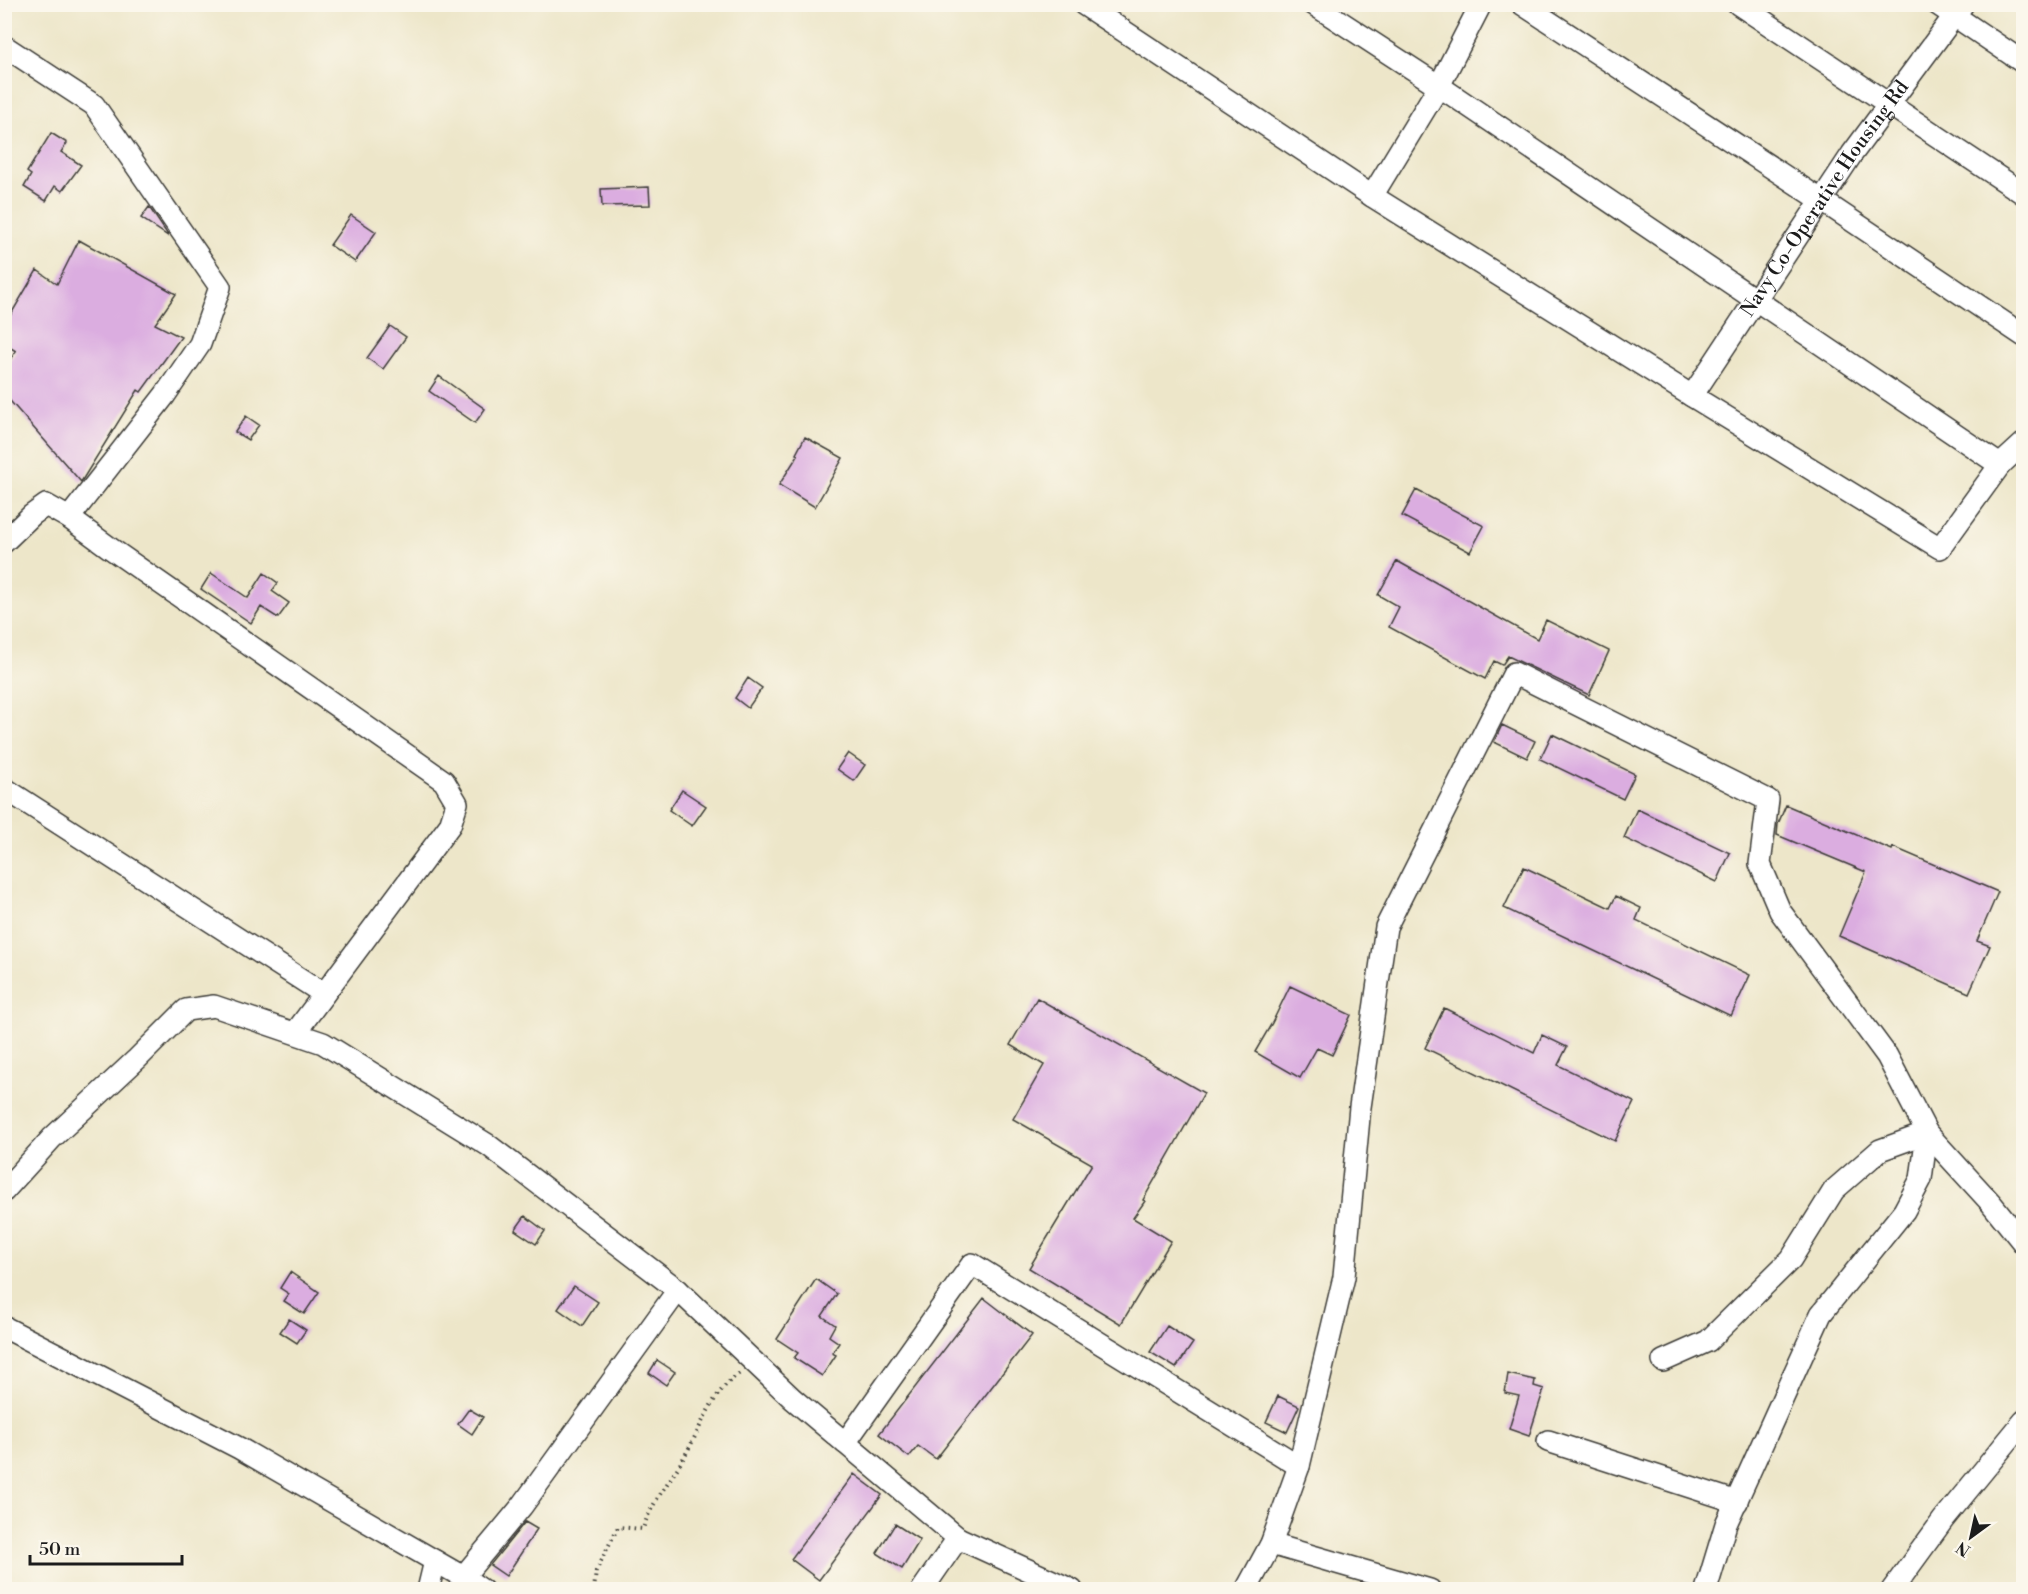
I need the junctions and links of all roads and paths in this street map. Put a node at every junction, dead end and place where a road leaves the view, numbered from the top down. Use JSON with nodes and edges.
{"nodes":[{"id":1,"x":1083,"y":4,"type":"edge"},
{"id":2,"x":1313,"y":4,"type":"edge"},
{"id":3,"x":1481,"y":4,"type":"edge"},
{"id":4,"x":1522,"y":4,"type":"edge"},
{"id":5,"x":1738,"y":4,"type":"edge"},
{"id":6,"x":1952,"y":8,"type":"edge"},
{"id":7,"x":4,"y":46,"type":"edge"},
{"id":8,"x":2024,"y":63,"type":"edge"},
{"id":9,"x":1439,"y":86,"type":"junction"},
{"id":10,"x":1889,"y":104,"type":"junction"},
{"id":11,"x":2024,"y":194,"type":"edge"},
{"id":12,"x":1372,"y":196,"type":"junction"},
{"id":13,"x":1821,"y":200,"type":"junction"},
{"id":14,"x":1755,"y":300,"type":"junction"},
{"id":15,"x":2024,"y":336,"type":"edge"},
{"id":16,"x":1692,"y":396,"type":"junction"},
{"id":17,"x":2024,"y":443,"type":"edge"},
{"id":18,"x":2000,"y":465,"type":"junction"},
{"id":19,"x":69,"y":518,"type":"junction"},
{"id":20,"x":4,"y":542,"type":"edge"},
{"id":21,"x":4,"y":788,"type":"edge"},
{"id":22,"x":324,"y":994,"type":"junction"},
{"id":23,"x":295,"y":1033,"type":"junction"},
{"id":24,"x":1927,"y":1133,"type":"junction"},
{"id":25,"x":4,"y":1191,"type":"edge"},
{"id":26,"x":2024,"y":1244,"type":"edge"},
{"id":27,"x":678,"y":1290,"type":"junction"},
{"id":28,"x":4,"y":1327,"type":"edge"},
{"id":29,"x":1663,"y":1361,"type":"dead end"},
{"id":30,"x":755,"y":1363,"type":"junction"},
{"id":31,"x":2024,"y":1421,"type":"edge"},
{"id":32,"x":1548,"y":1441,"type":"dead end"},
{"id":33,"x":845,"y":1443,"type":"junction"},
{"id":34,"x":1299,"y":1466,"type":"junction"},
{"id":35,"x":1737,"y":1502,"type":"junction"},
{"id":36,"x":958,"y":1538,"type":"junction"},
{"id":37,"x":1271,"y":1544,"type":"junction"},
{"id":38,"x":435,"y":1561,"type":"junction"},
{"id":39,"x":463,"y":1577,"type":"junction"},
{"id":40,"x":428,"y":1590,"type":"edge"},
{"id":41,"x":482,"y":1590,"type":"edge"},
{"id":42,"x":594,"y":1590,"type":"edge"},
{"id":43,"x":922,"y":1590,"type":"edge"},
{"id":44,"x":1071,"y":1590,"type":"edge"},
{"id":45,"x":1246,"y":1590,"type":"edge"},
{"id":46,"x":1431,"y":1590,"type":"edge"},
{"id":47,"x":1706,"y":1590,"type":"edge"},
{"id":48,"x":1892,"y":1590,"type":"edge"}],
"edges":[{"from":1,"to":12,"type":"street"},
{"from":2,"to":9,"type":"street"},
{"from":3,"to":9,"type":"street"},
{"from":4,"to":13,"type":"street"},
{"from":5,"to":10,"type":"street"},
{"from":6,"to":8,"type":"street"},
{"from":6,"to":10,"type":"street","name":"Navy Co-Operative Housing Rd"},
{"from":7,"to":19,"type":"street"},
{"from":9,"to":12,"type":"street"},
{"from":9,"to":14,"type":"street"},
{"from":10,"to":11,"type":"street"},
{"from":10,"to":13,"type":"street","name":"Navy Co-Operative Housing Rd"},
{"from":12,"to":16,"type":"street"},
{"from":13,"to":14,"type":"street","name":"Navy Co-Operative Housing Rd"},
{"from":13,"to":15,"type":"street"},
{"from":14,"to":16,"type":"street","name":"Navy Co-Operative Housing Rd"},
{"from":14,"to":18,"type":"street"},
{"from":16,"to":18,"type":"street"},
{"from":17,"to":18,"type":"street"},
{"from":19,"to":20,"type":"street"},
{"from":19,"to":22,"type":"street"},
{"from":21,"to":22,"type":"street"},
{"from":22,"to":23,"type":"street"},
{"from":23,"to":25,"type":"street"},
{"from":23,"to":27,"type":"street"},
{"from":24,"to":26,"type":"street"},
{"from":24,"to":29,"type":"street"},
{"from":24,"to":34,"type":"street"},
{"from":24,"to":35,"type":"street"},
{"from":27,"to":30,"type":"street"},
{"from":27,"to":39,"type":"street"},
{"from":28,"to":38,"type":"street"},
{"from":30,"to":33,"type":"street"},
{"from":30,"to":42,"type":"path"},
{"from":31,"to":48,"type":"street"},
{"from":32,"to":35,"type":"street"},
{"from":33,"to":34,"type":"street"},
{"from":33,"to":36,"type":"street"},
{"from":34,"to":37,"type":"street"},
{"from":35,"to":47,"type":"street"},
{"from":36,"to":43,"type":"street"},
{"from":36,"to":44,"type":"street"},
{"from":37,"to":45,"type":"street"},
{"from":37,"to":46,"type":"street"},
{"from":38,"to":39,"type":"street"},
{"from":38,"to":40,"type":"street"},
{"from":39,"to":41,"type":"street"}]}
